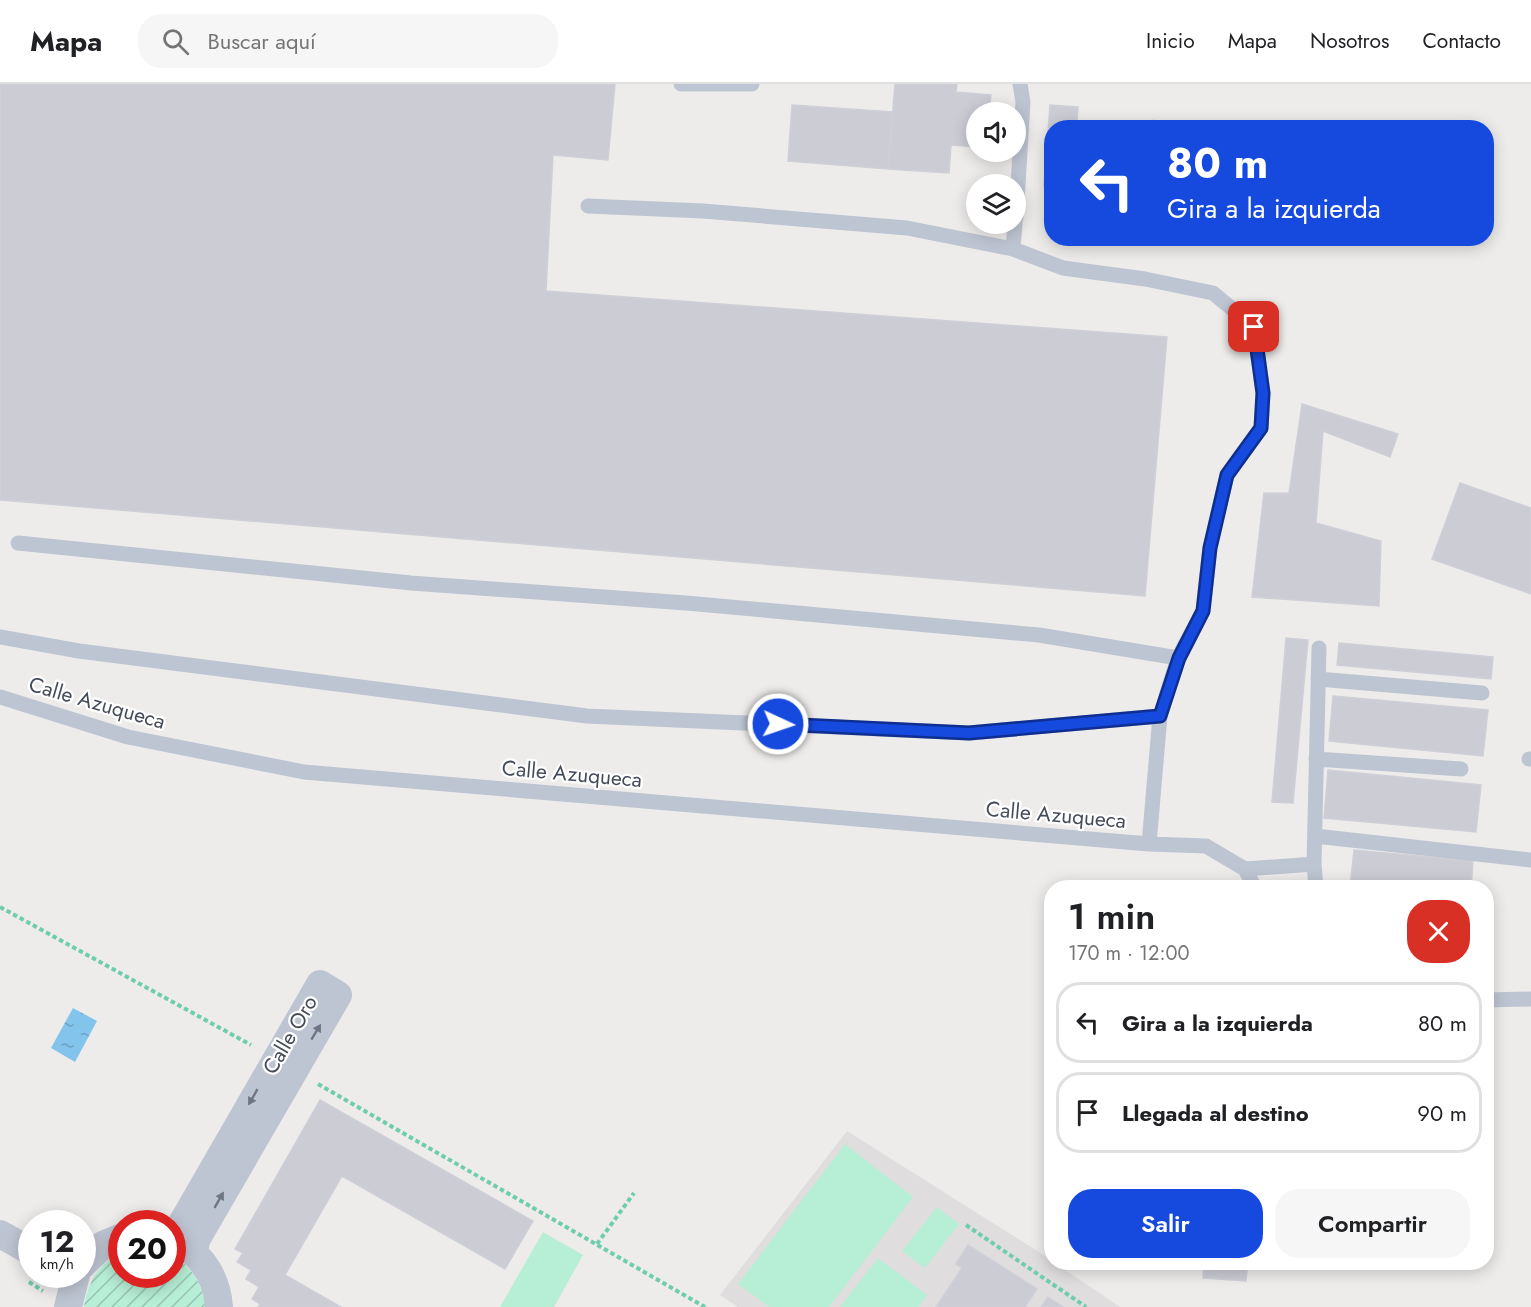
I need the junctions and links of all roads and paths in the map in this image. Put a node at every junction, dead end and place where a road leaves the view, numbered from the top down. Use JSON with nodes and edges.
{"nodes":[{"id":1,"x":681,"y":84,"type":"edge"},
{"id":2,"x":752,"y":84,"type":"edge"},
{"id":3,"x":1020,"y":84,"type":"edge"},
{"id":4,"x":1019,"y":174,"type":"edge"},
{"id":5,"x":588,"y":206,"type":"dead end"},
{"id":6,"x":1014,"y":234,"type":"edge"},
{"id":7,"x":1013,"y":249,"type":"junction"},
{"id":8,"x":18,"y":543,"type":"dead end"},
{"id":9,"x":0,"y":637,"type":"edge"},
{"id":10,"x":1319,"y":648,"type":"dead end"},
{"id":11,"x":1179,"y":658,"type":"junction"},
{"id":12,"x":1318,"y":679,"type":"junction"},
{"id":13,"x":1482,"y":693,"type":"dead end"},
{"id":14,"x":0,"y":697,"type":"edge"},
{"id":15,"x":1160,"y":716,"type":"junction"},
{"id":16,"x":1316,"y":759,"type":"junction"},
{"id":17,"x":1461,"y":769,"type":"dead end"},
{"id":18,"x":1315,"y":836,"type":"junction"},
{"id":19,"x":1149,"y":844,"type":"junction"},
{"id":20,"x":1531,"y":860,"type":"edge"},
{"id":21,"x":1314,"y":864,"type":"junction"},
{"id":22,"x":1245,"y":869,"type":"junction"},
{"id":23,"x":1251,"y":880,"type":"edge"},
{"id":24,"x":1315,"y":880,"type":"edge"},
{"id":25,"x":0,"y":907,"type":"edge"},
{"id":26,"x":1531,"y":999,"type":"edge"},
{"id":27,"x":1494,"y":1000,"type":"edge"},
{"id":28,"x":257,"y":1048,"type":"dead end"},
{"id":29,"x":313,"y":1081,"type":"dead end"},
{"id":30,"x":634,"y":1193,"type":"dead end"},
{"id":31,"x":966,"y":1225,"type":"dead end"},
{"id":32,"x":0,"y":1234,"type":"edge"},
{"id":33,"x":180,"y":1242,"type":"edge"},
{"id":34,"x":108,"y":1243,"type":"edge"},
{"id":35,"x":18,"y":1244,"type":"edge"},
{"id":36,"x":597,"y":1244,"type":"junction"},
{"id":37,"x":186,"y":1248,"type":"edge"},
{"id":38,"x":96,"y":1252,"type":"edge"},
{"id":39,"x":72,"y":1288,"type":"edge"},
{"id":40,"x":68,"y":1307,"type":"edge"},
{"id":41,"x":219,"y":1307,"type":"edge"},
{"id":42,"x":705,"y":1307,"type":"edge"},
{"id":43,"x":1086,"y":1307,"type":"edge"}],
"edges":[{"from":1,"to":2,"type":"lane"},
{"from":3,"to":4,"type":"lane"},
{"from":5,"to":7,"type":"lane"},
{"from":6,"to":7,"type":"lane"},
{"from":7,"to":11,"type":"lane"},
{"from":8,"to":11,"type":"lane"},
{"from":9,"to":15,"type":"lane"},
{"from":10,"to":12,"type":"lane"},
{"from":11,"to":15,"type":"lane"},
{"from":12,"to":13,"type":"lane"},
{"from":12,"to":16,"type":"lane"},
{"from":14,"to":19,"type":"lane","name":"Calle Azuqueca"},
{"from":15,"to":19,"type":"lane"},
{"from":16,"to":17,"type":"lane"},
{"from":16,"to":18,"type":"lane"},
{"from":18,"to":20,"type":"lane"},
{"from":18,"to":21,"type":"lane"},
{"from":19,"to":22,"type":"lane","name":"Calle Azuqueca"},
{"from":21,"to":22,"type":"lane"},
{"from":21,"to":24,"type":"lane"},
{"from":22,"to":23,"type":"lane"},
{"from":25,"to":28,"type":"path"},
{"from":26,"to":27,"type":"lane"},
{"from":29,"to":36,"type":"path"},
{"from":30,"to":36,"type":"path"},
{"from":31,"to":43,"type":"path"},
{"from":32,"to":35,"type":"street"},
{"from":33,"to":33,"type":"street","name":"Calle Oro","one_way":true},
{"from":34,"to":38,"type":"street"},
{"from":36,"to":42,"type":"path"},
{"from":37,"to":41,"type":"street"},
{"from":39,"to":40,"type":"street"}]}
